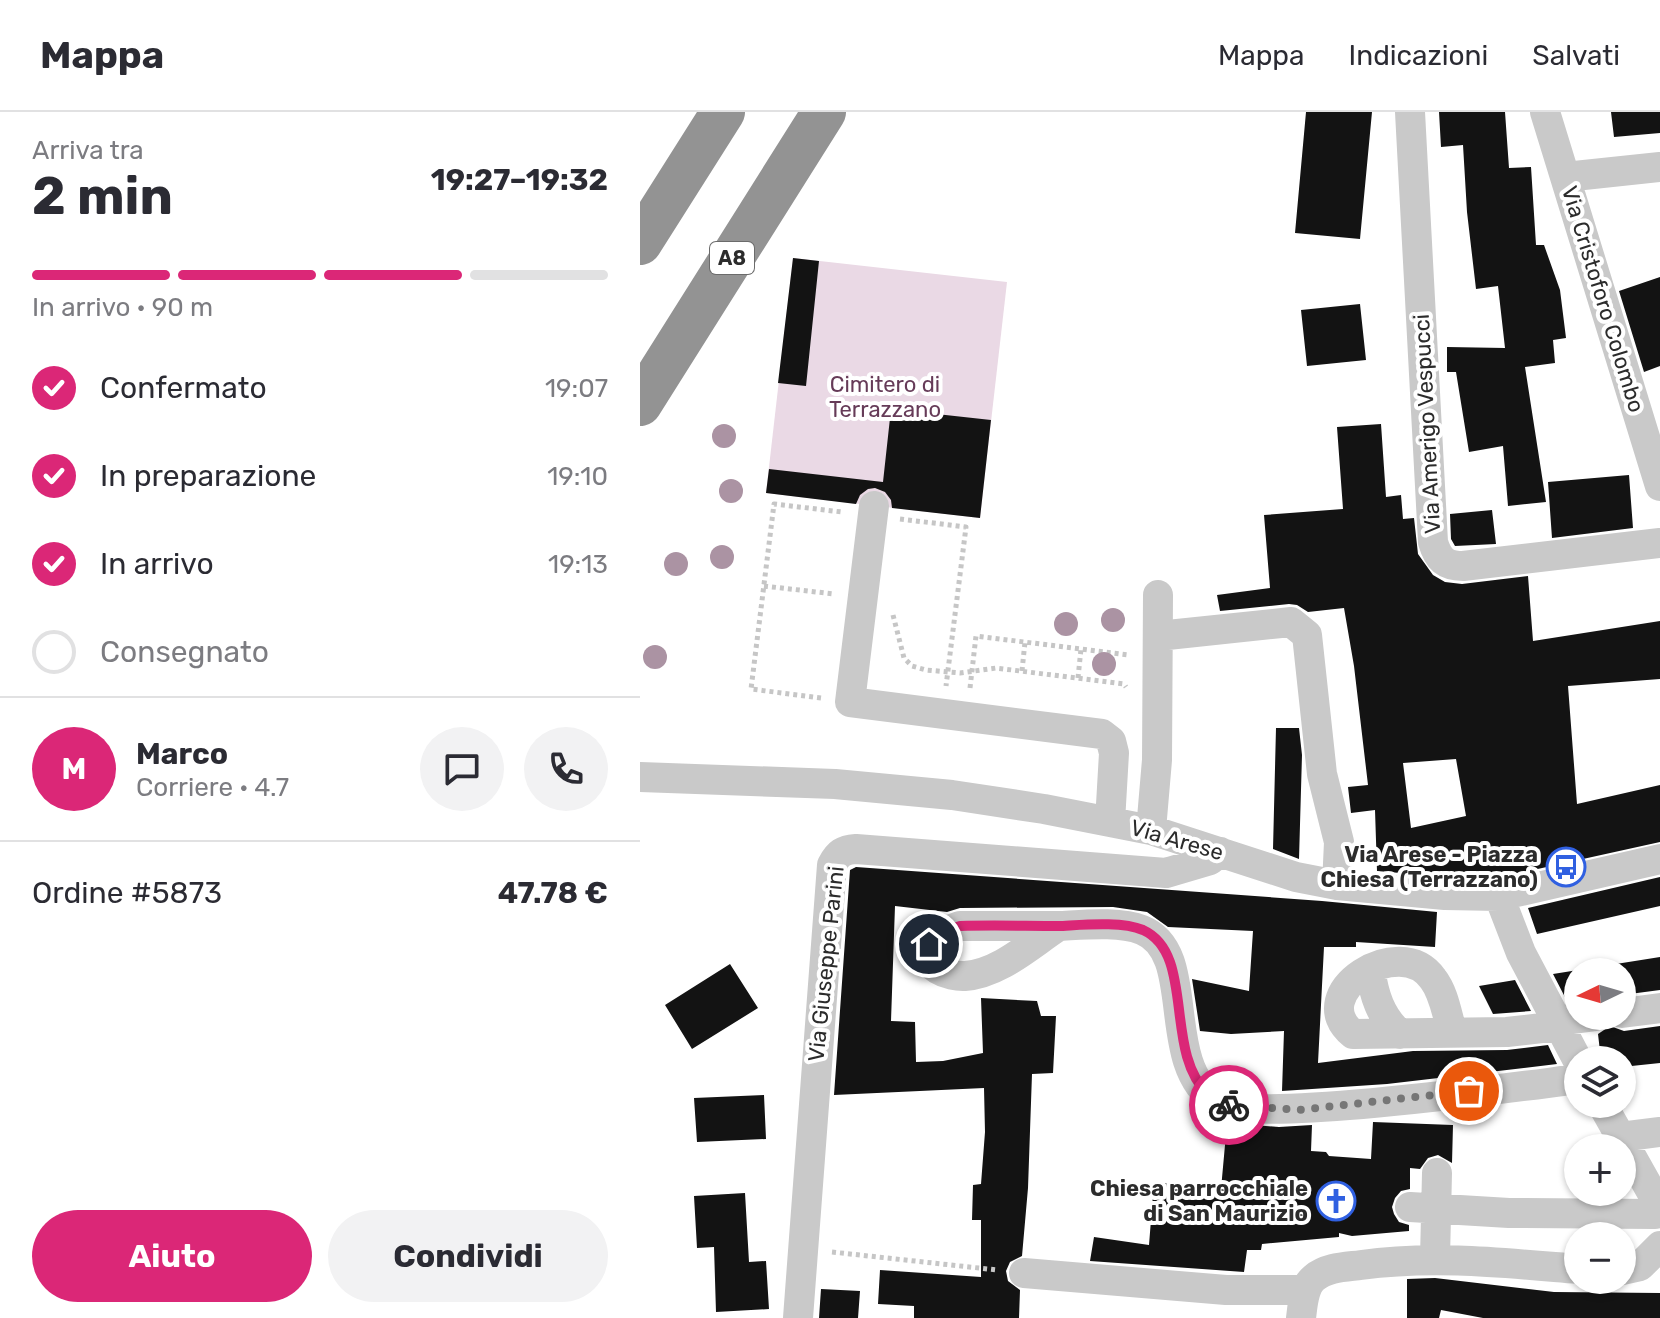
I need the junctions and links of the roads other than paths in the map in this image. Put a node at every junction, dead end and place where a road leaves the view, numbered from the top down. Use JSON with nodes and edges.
{"nodes":[{"id":1,"x":723,"y":112,"type":"edge"},
{"id":2,"x":824,"y":112,"type":"edge"},
{"id":3,"x":1410,"y":112,"type":"edge"},
{"id":4,"x":1545,"y":112,"type":"edge"},
{"id":5,"x":1660,"y":167,"type":"edge"},
{"id":6,"x":1565,"y":177,"type":"junction"},
{"id":7,"x":640,"y":243,"type":"edge"},
{"id":8,"x":640,"y":404,"type":"edge"},
{"id":9,"x":1660,"y":486,"type":"edge"},
{"id":10,"x":874,"y":506,"type":"dead end"},
{"id":11,"x":1660,"y":543,"type":"edge"},
{"id":12,"x":1158,"y":595,"type":"dead end"},
{"id":13,"x":1158,"y":636,"type":"junction"},
{"id":14,"x":640,"y":777,"type":"edge"},
{"id":15,"x":1110,"y":822,"type":"junction"},
{"id":16,"x":1151,"y":830,"type":"junction"},
{"id":17,"x":1220,"y":852,"type":"junction"},
{"id":18,"x":1660,"y":859,"type":"edge"},
{"id":19,"x":1337,"y":885,"type":"junction"},
{"id":20,"x":1499,"y":896,"type":"junction"},
{"id":21,"x":1059,"y":926,"type":"dead end"},
{"id":22,"x":1370,"y":969,"type":"junction"},
{"id":23,"x":1660,"y":1008,"type":"edge"},
{"id":24,"x":1636,"y":1011,"type":"edge"},
{"id":25,"x":1564,"y":1022,"type":"edge"},
{"id":26,"x":1558,"y":1023,"type":"junction"},
{"id":27,"x":1452,"y":1031,"type":"junction"},
{"id":28,"x":1400,"y":1034,"type":"junction"},
{"id":29,"x":1570,"y":1046,"type":"edge"},
{"id":30,"x":1564,"y":1081,"type":"edge"},
{"id":31,"x":1660,"y":1132,"type":"edge"},
{"id":32,"x":1636,"y":1135,"type":"edge"},
{"id":33,"x":1636,"y":1149,"type":"edge"},
{"id":34,"x":1660,"y":1166,"type":"edge"},
{"id":35,"x":1636,"y":1169,"type":"edge"},
{"id":36,"x":1437,"y":1173,"type":"dead end"},
{"id":37,"x":1423,"y":1208,"type":"junction"},
{"id":38,"x":1658,"y":1212,"type":"edge"},
{"id":39,"x":1660,"y":1246,"type":"edge"},
{"id":40,"x":1435,"y":1258,"type":"junction"},
{"id":41,"x":1636,"y":1267,"type":"edge"},
{"id":42,"x":1564,"y":1268,"type":"edge"},
{"id":43,"x":1024,"y":1273,"type":"road end"},
{"id":44,"x":1303,"y":1304,"type":"edge"},
{"id":45,"x":798,"y":1318,"type":"edge"}],
"edges":[{"from":1,"to":7,"type":"highway"},
{"from":2,"to":8,"type":"highway","number":"A8"},
{"from":3,"to":11,"type":"street","name":"Via Amerigo Vespucci"},
{"from":4,"to":6,"type":"street","name":"Via Cristoforo Colombo"},
{"from":5,"to":6,"type":"street"},
{"from":6,"to":9,"type":"street","name":"Via Cristoforo Colombo"},
{"from":10,"to":15,"type":"street"},
{"from":12,"to":13,"type":"street"},
{"from":13,"to":16,"type":"street"},
{"from":13,"to":19,"type":"street"},
{"from":14,"to":15,"type":"street","name":"Via Arese"},
{"from":15,"to":16,"type":"street","name":"Via Arese"},
{"from":16,"to":17,"type":"street","name":"Via Arese"},
{"from":17,"to":19,"type":"street","name":"Via Arese"},
{"from":17,"to":45,"type":"street","name":"Via Giuseppe Parini"},
{"from":18,"to":20,"type":"street","name":"Via Arese"},
{"from":19,"to":20,"type":"street","name":"Via Arese"},
{"from":20,"to":26,"type":"street"},
{"from":21,"to":30,"type":"street"},
{"from":22,"to":27,"type":"street"},
{"from":22,"to":28,"type":"street"},
{"from":22,"to":28,"type":"street"},
{"from":23,"to":24,"type":"street"},
{"from":25,"to":26,"type":"street"},
{"from":26,"to":27,"type":"street"},
{"from":26,"to":29,"type":"street"},
{"from":27,"to":28,"type":"street"},
{"from":31,"to":32,"type":"street"},
{"from":33,"to":34,"type":"street"},
{"from":35,"to":38,"type":"street"},
{"from":36,"to":37,"type":"street"},
{"from":37,"to":38,"type":"street"},
{"from":37,"to":40,"type":"street"},
{"from":39,"to":41,"type":"street"},
{"from":40,"to":42,"type":"street"},
{"from":40,"to":44,"type":"street"},
{"from":43,"to":44,"type":"street"}]}
